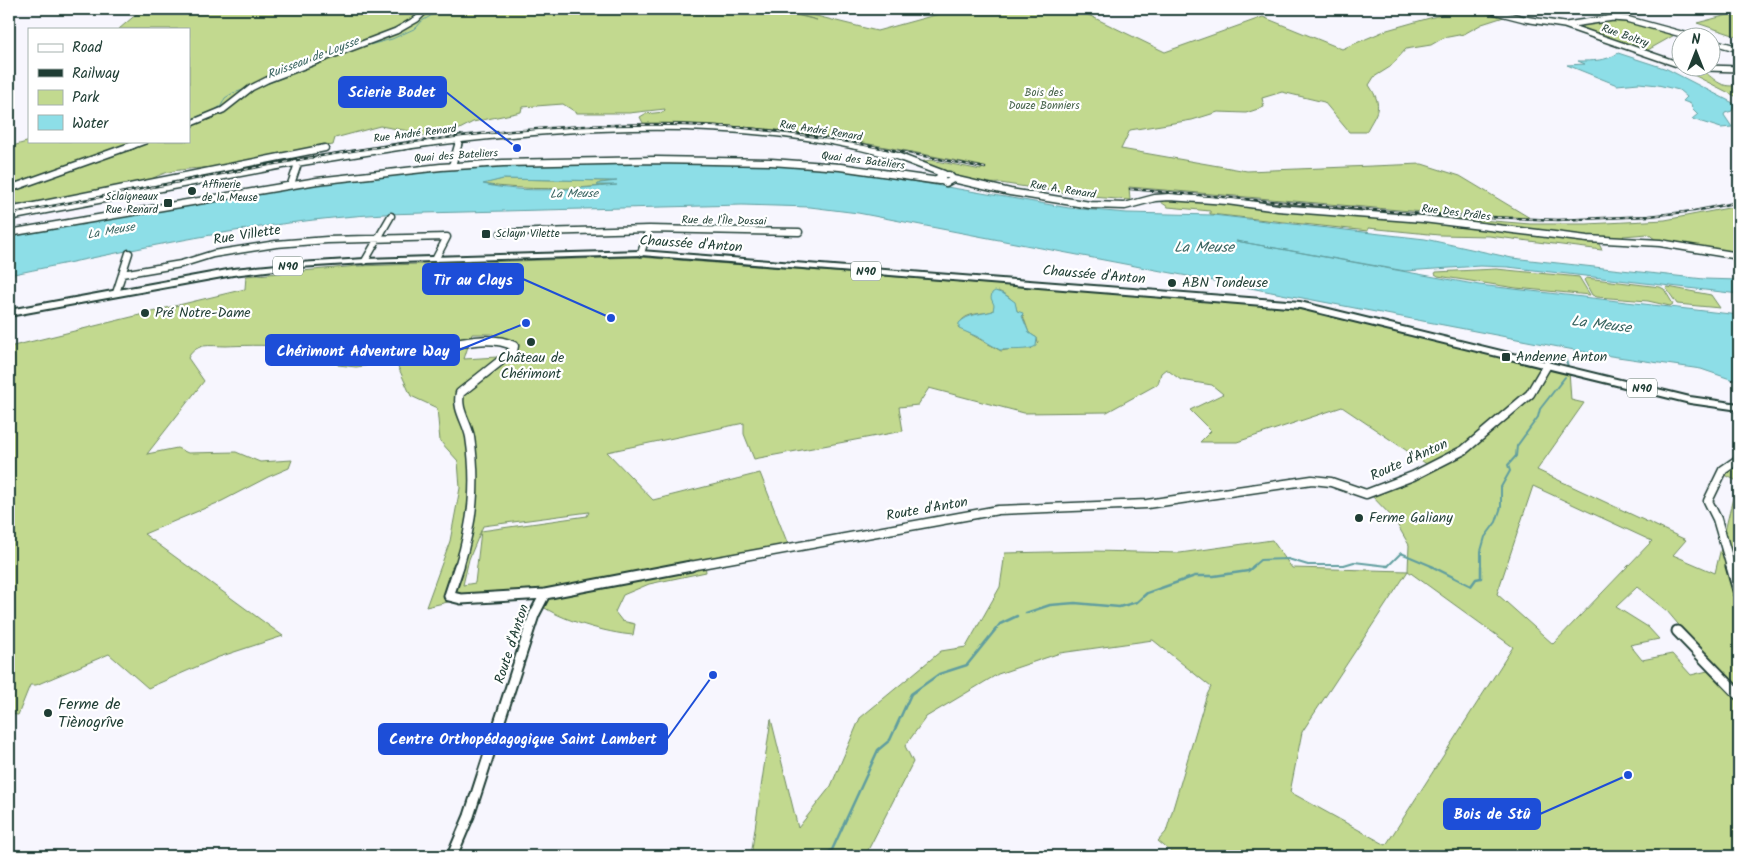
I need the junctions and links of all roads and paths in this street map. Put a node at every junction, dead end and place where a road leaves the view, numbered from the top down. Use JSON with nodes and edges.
{"nodes":[{"id":1,"x":427,"y":9,"type":"edge"},
{"id":2,"x":1485,"y":9,"type":"edge"},
{"id":3,"x":1564,"y":25,"type":"junction"},
{"id":4,"x":1670,"y":30,"type":"edge"},
{"id":5,"x":1720,"y":44,"type":"edge"},
{"id":6,"x":1739,"y":49,"type":"edge"},
{"id":7,"x":1670,"y":62,"type":"edge"},
{"id":8,"x":1720,"y":68,"type":"edge"},
{"id":9,"x":1739,"y":69,"type":"edge"},
{"id":10,"x":190,"y":124,"type":"edge"},
{"id":11,"x":460,"y":138,"type":"junction"},
{"id":12,"x":142,"y":142,"type":"edge"},
{"id":13,"x":325,"y":148,"type":"dead end"},
{"id":14,"x":299,"y":161,"type":"junction"},
{"id":15,"x":452,"y":166,"type":"junction"},
{"id":16,"x":944,"y":174,"type":"junction"},
{"id":17,"x":954,"y":179,"type":"junction"},
{"id":18,"x":939,"y":181,"type":"junction"},
{"id":19,"x":291,"y":184,"type":"junction"},
{"id":20,"x":9,"y":189,"type":"edge"},
{"id":21,"x":1169,"y":197,"type":"joint"},
{"id":22,"x":9,"y":211,"type":"edge"},
{"id":23,"x":391,"y":216,"type":"dead end"},
{"id":24,"x":9,"y":217,"type":"edge"},
{"id":25,"x":648,"y":229,"type":"junction"},
{"id":26,"x":798,"y":232,"type":"dead end"},
{"id":27,"x":9,"y":233,"type":"edge"},
{"id":28,"x":501,"y":233,"type":"dead end"},
{"id":29,"x":379,"y":238,"type":"junction"},
{"id":30,"x":129,"y":253,"type":"dead end"},
{"id":31,"x":641,"y":253,"type":"junction"},
{"id":32,"x":1739,"y":256,"type":"edge"},
{"id":33,"x":436,"y":258,"type":"junction"},
{"id":34,"x":365,"y":261,"type":"junction"},
{"id":35,"x":122,"y":274,"type":"junction"},
{"id":36,"x":116,"y":293,"type":"junction"},
{"id":37,"x":9,"y":313,"type":"edge"},
{"id":38,"x":432,"y":348,"type":"dead end"},
{"id":39,"x":1547,"y":365,"type":"junction"},
{"id":40,"x":1739,"y":407,"type":"edge"},
{"id":41,"x":1739,"y":459,"type":"edge"},
{"id":42,"x":544,"y":594,"type":"junction"},
{"id":43,"x":1739,"y":594,"type":"edge"},
{"id":44,"x":1677,"y":631,"type":"dead end"},
{"id":45,"x":1739,"y":695,"type":"edge"},
{"id":46,"x":452,"y":856,"type":"edge"}],
"edges":[{"from":1,"to":10,"type":"street"},
{"from":2,"to":3,"type":"street"},
{"from":3,"to":4,"type":"street"},
{"from":3,"to":7,"type":"street","name":"Rue Boltry"},
{"from":5,"to":6,"type":"street"},
{"from":8,"to":9,"type":"street"},
{"from":11,"to":14,"type":"street","name":"Rue André Renard"},
{"from":11,"to":15,"type":"street"},
{"from":11,"to":16,"type":"street","name":"Rue André Renard"},
{"from":12,"to":20,"type":"street"},
{"from":13,"to":22,"type":"street"},
{"from":14,"to":19,"type":"street"},
{"from":14,"to":24,"type":"street","name":"Rue André Renard"},
{"from":15,"to":18,"type":"street","name":"Quai des Bateliers"},
{"from":15,"to":19,"type":"street","name":"Quai des Bateliers"},
{"from":16,"to":17,"type":"street","name":"Rue André Renard"},
{"from":16,"to":18,"type":"street"},
{"from":17,"to":18,"type":"street","name":"Quai des Bateliers"},
{"from":17,"to":21,"type":"street","name":"Rue A. Renard"},
{"from":19,"to":27,"type":"street","name":"Quai des Bateliers"},
{"from":21,"to":32,"type":"street","name":"Rue Des Prâles"},
{"from":23,"to":29,"type":"street"},
{"from":25,"to":26,"type":"street","name":"Rue de l'Île Dossai"},
{"from":25,"to":28,"type":"street","name":"Rue de l'Île Dossai"},
{"from":25,"to":31,"type":"street"},
{"from":29,"to":33,"type":"street","name":"Rue Villette"},
{"from":29,"to":34,"type":"street"},
{"from":29,"to":35,"type":"street","name":"Rue Villette"},
{"from":30,"to":35,"type":"street"},
{"from":31,"to":33,"type":"main road","name":"Chaussée d'Anton","number":"N90"},
{"from":31,"to":39,"type":"main road","name":"Chaussée d'Anton","number":"N90"},
{"from":33,"to":34,"type":"main road","number":"N90"},
{"from":34,"to":36,"type":"main road","number":"N90"},
{"from":35,"to":36,"type":"street"},
{"from":36,"to":37,"type":"main road","number":"N90"},
{"from":38,"to":42,"type":"street"},
{"from":39,"to":40,"type":"main road","name":"Chaussée d'Anton","number":"N90"},
{"from":39,"to":42,"type":"street","name":"Route d'Anton"},
{"from":41,"to":43,"type":"street"},
{"from":42,"to":46,"type":"street","name":"Route d'Anton"},
{"from":44,"to":45,"type":"street"}]}
